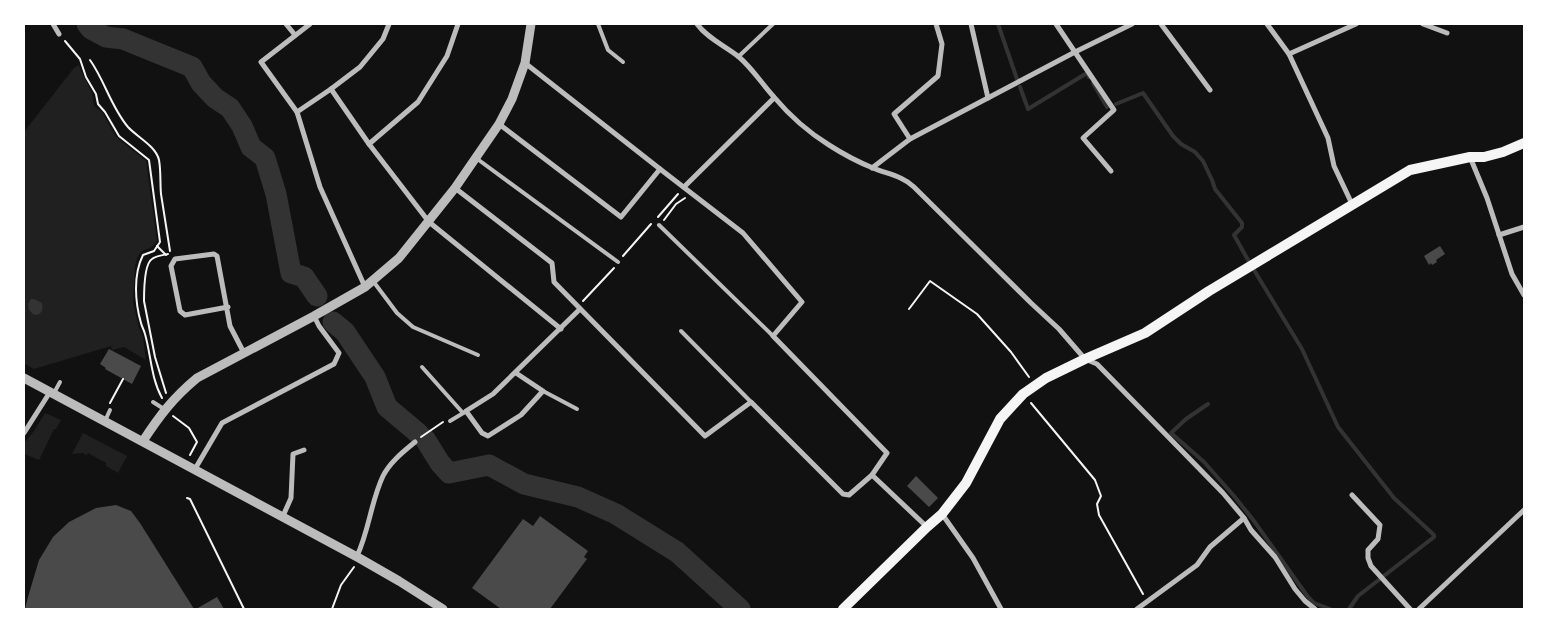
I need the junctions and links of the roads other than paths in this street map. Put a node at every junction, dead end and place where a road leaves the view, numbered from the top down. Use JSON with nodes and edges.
{"nodes":[{"id":1,"x":53,"y":24,"type":"edge"},
{"id":2,"x":286,"y":24,"type":"edge"},
{"id":3,"x":310,"y":24,"type":"edge"},
{"id":4,"x":389,"y":24,"type":"edge"},
{"id":5,"x":458,"y":24,"type":"edge"},
{"id":6,"x":531,"y":24,"type":"edge"},
{"id":7,"x":598,"y":24,"type":"edge"},
{"id":8,"x":697,"y":24,"type":"edge"},
{"id":9,"x":773,"y":24,"type":"edge"},
{"id":10,"x":936,"y":24,"type":"edge"},
{"id":11,"x":971,"y":24,"type":"edge"},
{"id":12,"x":1056,"y":24,"type":"edge"},
{"id":13,"x":1132,"y":24,"type":"edge"},
{"id":14,"x":1161,"y":24,"type":"edge"},
{"id":15,"x":1267,"y":24,"type":"edge"},
{"id":16,"x":1338,"y":24,"type":"edge"},
{"id":17,"x":1356,"y":24,"type":"edge"},
{"id":18,"x":1423,"y":24,"type":"edge"},
{"id":19,"x":1342,"y":30,"type":"junction"},
{"id":20,"x":1447,"y":33,"type":"dead end"},
{"id":21,"x":59,"y":34,"type":"road end"},
{"id":22,"x":295,"y":35,"type":"junction"},
{"id":23,"x":1075,"y":52,"type":"junction"},
{"id":24,"x":1289,"y":54,"type":"junction"},
{"id":25,"x":738,"y":57,"type":"junction"},
{"id":26,"x":623,"y":62,"type":"dead end"},
{"id":27,"x":525,"y":63,"type":"junction"},
{"id":28,"x":331,"y":89,"type":"junction"},
{"id":29,"x":1210,"y":90,"type":"dead end"},
{"id":30,"x":774,"y":98,"type":"junction"},
{"id":31,"x":988,"y":98,"type":"junction"},
{"id":32,"x":297,"y":112,"type":"junction"},
{"id":33,"x":499,"y":124,"type":"junction"},
{"id":34,"x":910,"y":139,"type":"junction"},
{"id":35,"x":1524,"y":143,"type":"edge"},
{"id":36,"x":369,"y":144,"type":"junction"},
{"id":37,"x":1470,"y":157,"type":"junction"},
{"id":38,"x":476,"y":158,"type":"junction"},
{"id":39,"x":872,"y":168,"type":"junction"},
{"id":40,"x":660,"y":169,"type":"junction"},
{"id":41,"x":1111,"y":171,"type":"dead end"},
{"id":42,"x":684,"y":187,"type":"junction"},
{"id":43,"x":455,"y":188,"type":"junction"},
{"id":44,"x":1352,"y":204,"type":"junction"},
{"id":45,"x":429,"y":222,"type":"junction"},
{"id":46,"x":659,"y":225,"type":"road end"},
{"id":47,"x":1524,"y":227,"type":"edge"},
{"id":48,"x":1499,"y":235,"type":"junction"},
{"id":49,"x":618,"y":262,"type":"road end"},
{"id":50,"x":373,"y":281,"type":"junction"},
{"id":51,"x":365,"y":287,"type":"junction"},
{"id":52,"x":1524,"y":295,"type":"edge"},
{"id":53,"x":228,"y":307,"type":"junction"},
{"id":54,"x":579,"y":308,"type":"junction"},
{"id":55,"x":314,"y":316,"type":"junction"},
{"id":56,"x":561,"y":329,"type":"junction"},
{"id":57,"x":681,"y":331,"type":"dead end"},
{"id":58,"x":773,"y":336,"type":"junction"},
{"id":59,"x":244,"y":353,"type":"junction"},
{"id":60,"x":478,"y":355,"type":"dead end"},
{"id":61,"x":1085,"y":359,"type":"junction"},
{"id":62,"x":422,"y":367,"type":"dead end"},
{"id":63,"x":516,"y":373,"type":"junction"},
{"id":64,"x":24,"y":378,"type":"edge"},
{"id":65,"x":60,"y":382,"type":"dead end"},
{"id":66,"x":543,"y":391,"type":"junction"},
{"id":67,"x":52,"y":392,"type":"junction"},
{"id":68,"x":153,"y":402,"type":"dead end"},
{"id":69,"x":751,"y":402,"type":"junction"},
{"id":70,"x":577,"y":409,"type":"dead end"},
{"id":71,"x":108,"y":410,"type":"road end"},
{"id":72,"x":167,"y":412,"type":"junction"},
{"id":73,"x":465,"y":412,"type":"junction"},
{"id":74,"x":105,"y":421,"type":"junction"},
{"id":75,"x":450,"y":421,"type":"road end"},
{"id":76,"x":24,"y":433,"type":"edge"},
{"id":77,"x":142,"y":441,"type":"junction"},
{"id":78,"x":414,"y":442,"type":"road end"},
{"id":79,"x":304,"y":450,"type":"dead end"},
{"id":80,"x":195,"y":469,"type":"junction"},
{"id":81,"x":872,"y":475,"type":"junction"},
{"id":82,"x":1352,"y":495,"type":"dead end"},
{"id":83,"x":1524,"y":510,"type":"edge"},
{"id":84,"x":942,"y":514,"type":"junction"},
{"id":85,"x":283,"y":516,"type":"junction"},
{"id":86,"x":1244,"y":518,"type":"junction"},
{"id":87,"x":927,"y":527,"type":"junction"},
{"id":88,"x":356,"y":561,"type":"junction"},
{"id":89,"x":439,"y":608,"type":"edge"},
{"id":90,"x":843,"y":609,"type":"edge"},
{"id":91,"x":1000,"y":609,"type":"edge"},
{"id":92,"x":1137,"y":609,"type":"edge"},
{"id":93,"x":1315,"y":609,"type":"edge"},
{"id":94,"x":1410,"y":609,"type":"edge"},
{"id":95,"x":1419,"y":609,"type":"edge"}],
"edges":[{"from":1,"to":21,"type":"street"},
{"from":2,"to":22,"type":"street"},
{"from":3,"to":22,"type":"street"},
{"from":4,"to":28,"type":"street"},
{"from":5,"to":36,"type":"street"},
{"from":6,"to":27,"type":"street"},
{"from":7,"to":26,"type":"lane"},
{"from":8,"to":25,"type":"street"},
{"from":9,"to":25,"type":"lane"},
{"from":10,"to":34,"type":"street"},
{"from":11,"to":31,"type":"street"},
{"from":12,"to":23,"type":"street"},
{"from":13,"to":23,"type":"street"},
{"from":14,"to":29,"type":"street"},
{"from":15,"to":24,"type":"street"},
{"from":16,"to":19,"type":"street"},
{"from":17,"to":19,"type":"street"},
{"from":18,"to":20,"type":"street"},
{"from":19,"to":24,"type":"street"},
{"from":22,"to":32,"type":"street"},
{"from":23,"to":31,"type":"street"},
{"from":23,"to":41,"type":"street"},
{"from":24,"to":44,"type":"street"},
{"from":25,"to":30,"type":"street"},
{"from":27,"to":33,"type":"street"},
{"from":27,"to":40,"type":"street"},
{"from":28,"to":32,"type":"street"},
{"from":28,"to":36,"type":"street"},
{"from":30,"to":39,"type":"street"},
{"from":30,"to":42,"type":"street"},
{"from":31,"to":34,"type":"street"},
{"from":32,"to":51,"type":"street"},
{"from":33,"to":38,"type":"street"},
{"from":33,"to":40,"type":"street"},
{"from":34,"to":39,"type":"street"},
{"from":35,"to":37,"type":"main road"},
{"from":36,"to":45,"type":"street"},
{"from":37,"to":44,"type":"main road"},
{"from":37,"to":48,"type":"street"},
{"from":38,"to":43,"type":"street"},
{"from":38,"to":49,"type":"lane"},
{"from":39,"to":61,"type":"street"},
{"from":40,"to":42,"type":"street"},
{"from":42,"to":58,"type":"street"},
{"from":43,"to":45,"type":"street"},
{"from":43,"to":54,"type":"street"},
{"from":44,"to":61,"type":"main road"},
{"from":45,"to":50,"type":"street"},
{"from":45,"to":56,"type":"street"},
{"from":46,"to":58,"type":"lane"},
{"from":47,"to":48,"type":"street"},
{"from":48,"to":52,"type":"street"},
{"from":50,"to":51,"type":"street"},
{"from":50,"to":60,"type":"lane"},
{"from":51,"to":55,"type":"street"},
{"from":53,"to":53,"type":"street"},
{"from":53,"to":59,"type":"street"},
{"from":54,"to":56,"type":"street"},
{"from":54,"to":69,"type":"street"},
{"from":55,"to":59,"type":"street"},
{"from":55,"to":80,"type":"street"},
{"from":56,"to":63,"type":"street"},
{"from":57,"to":69,"type":"lane"},
{"from":58,"to":81,"type":"street"},
{"from":59,"to":72,"type":"street"},
{"from":61,"to":84,"type":"main road"},
{"from":61,"to":86,"type":"street"},
{"from":62,"to":73,"type":"lane"},
{"from":63,"to":66,"type":"street"},
{"from":63,"to":73,"type":"street"},
{"from":64,"to":67,"type":"street"},
{"from":65,"to":67,"type":"lane"},
{"from":66,"to":70,"type":"lane"},
{"from":66,"to":73,"type":"street"},
{"from":67,"to":74,"type":"street"},
{"from":67,"to":76,"type":"street"},
{"from":68,"to":72,"type":"lane"},
{"from":69,"to":81,"type":"street"},
{"from":71,"to":74,"type":"lane"},
{"from":72,"to":77,"type":"street"},
{"from":73,"to":75,"type":"lane"},
{"from":74,"to":77,"type":"street"},
{"from":77,"to":80,"type":"street"},
{"from":78,"to":88,"type":"street"},
{"from":79,"to":85,"type":"street"},
{"from":80,"to":85,"type":"street"},
{"from":81,"to":87,"type":"street"},
{"from":82,"to":94,"type":"street"},
{"from":83,"to":95,"type":"street"},
{"from":84,"to":87,"type":"main road"},
{"from":84,"to":91,"type":"street"},
{"from":85,"to":88,"type":"street"},
{"from":86,"to":92,"type":"street"},
{"from":86,"to":93,"type":"street"},
{"from":87,"to":90,"type":"main road"},
{"from":88,"to":89,"type":"street"}]}
